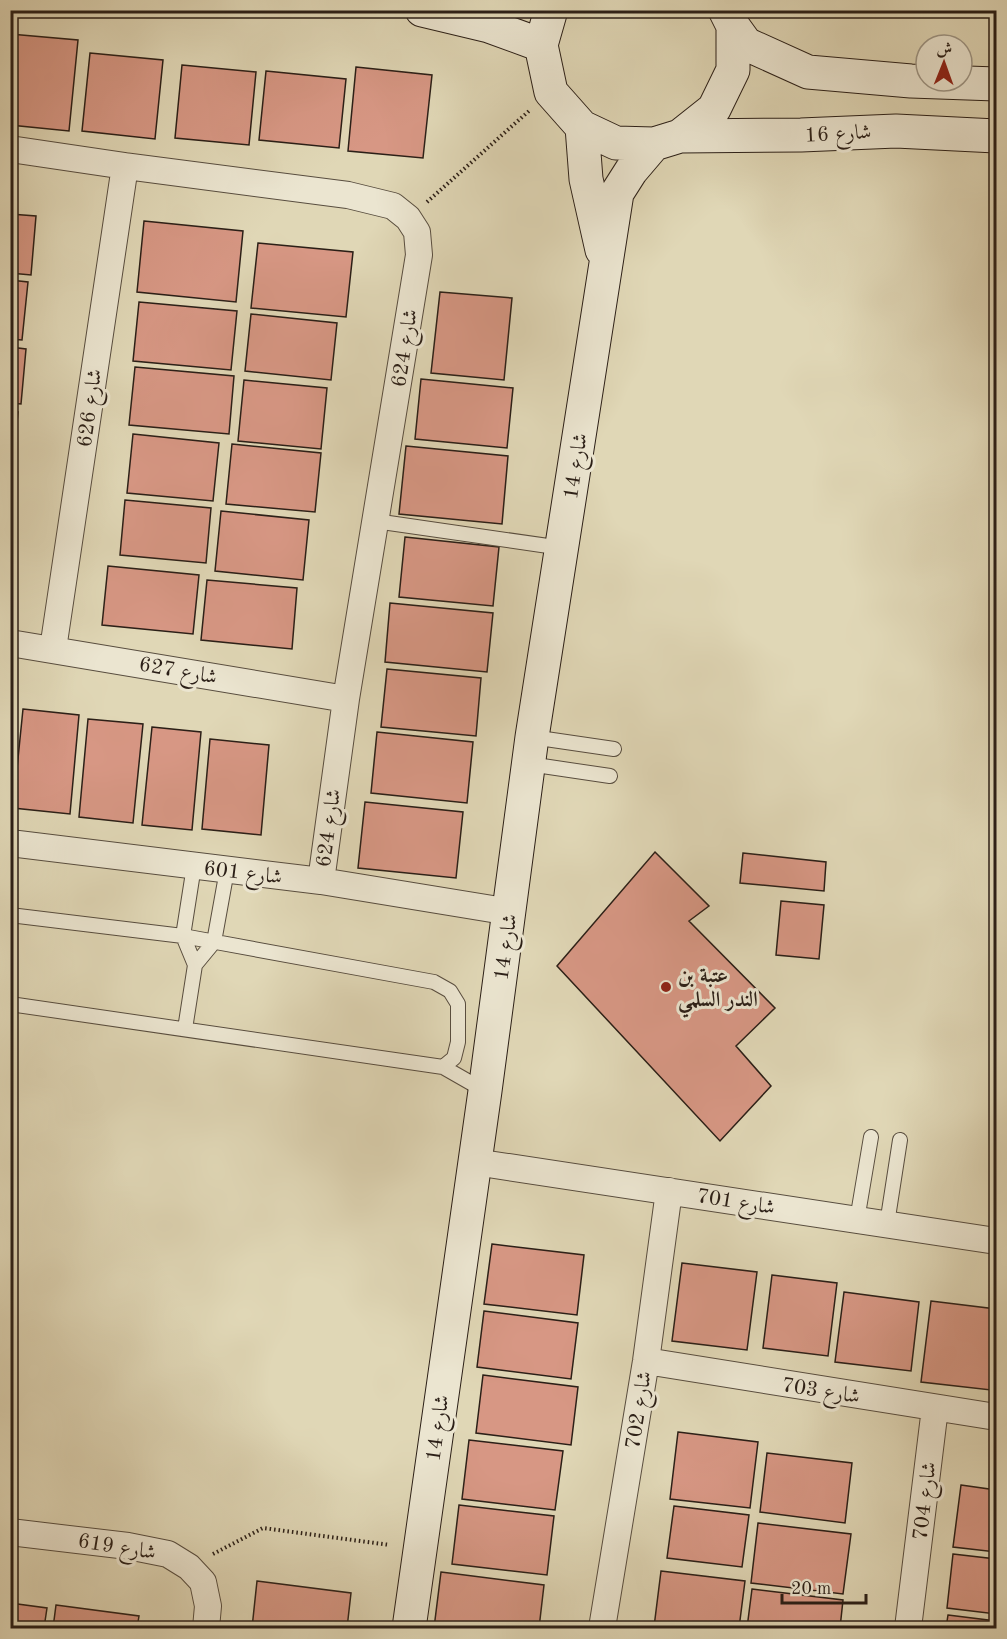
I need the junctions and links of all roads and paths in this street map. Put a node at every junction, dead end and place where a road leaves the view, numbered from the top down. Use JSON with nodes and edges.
{"nodes":[{"id":1,"x":422,"y":10,"type":"edge"},
{"id":2,"x":551,"y":10,"type":"edge"},
{"id":3,"x":729,"y":18,"type":"edge"},
{"id":4,"x":541,"y":45,"type":"junction"},
{"id":5,"x":996,"y":84,"type":"edge"},
{"id":6,"x":551,"y":92,"type":"junction"},
{"id":7,"x":582,"y":128,"type":"junction"},
{"id":8,"x":996,"y":136,"type":"edge"},
{"id":9,"x":667,"y":140,"type":"junction"},
{"id":10,"x":10,"y":149,"type":"edge"},
{"id":11,"x":125,"y":166,"type":"junction"},
{"id":12,"x":408,"y":218,"type":"junction"},
{"id":13,"x":606,"y":266,"type":"junction"},
{"id":14,"x":375,"y":521,"type":"junction"},
{"id":15,"x":562,"y":548,"type":"junction"},
{"id":16,"x":10,"y":643,"type":"edge"},
{"id":17,"x":53,"y":649,"type":"junction"},
{"id":18,"x":346,"y":699,"type":"junction"},
{"id":19,"x":614,"y":749,"type":"dead end"},
{"id":20,"x":531,"y":751,"type":"junction"},
{"id":21,"x":610,"y":776,"type":"dead end"},
{"id":22,"x":10,"y":843,"type":"edge"},
{"id":23,"x":194,"y":866,"type":"junction"},
{"id":24,"x":227,"y":870,"type":"junction"},
{"id":25,"x":321,"y":881,"type":"junction"},
{"id":26,"x":510,"y":912,"type":"junction"},
{"id":27,"x":10,"y":915,"type":"edge"},
{"id":28,"x":183,"y":936,"type":"junction"},
{"id":29,"x":214,"y":942,"type":"junction"},
{"id":30,"x":195,"y":965,"type":"junction"},
{"id":31,"x":10,"y":1004,"type":"edge"},
{"id":32,"x":185,"y":1029,"type":"junction"},
{"id":33,"x":443,"y":1067,"type":"junction"},
{"id":34,"x":485,"y":1091,"type":"junction"},
{"id":35,"x":871,"y":1137,"type":"dead end"},
{"id":36,"x":900,"y":1140,"type":"dead end"},
{"id":37,"x":475,"y":1162,"type":"junction"},
{"id":38,"x":669,"y":1191,"type":"junction"},
{"id":39,"x":856,"y":1220,"type":"junction"},
{"id":40,"x":887,"y":1224,"type":"junction"},
{"id":41,"x":996,"y":1241,"type":"edge"},
{"id":42,"x":646,"y":1360,"type":"junction"},
{"id":43,"x":935,"y":1408,"type":"junction"},
{"id":44,"x":996,"y":1417,"type":"edge"},
{"id":45,"x":10,"y":1532,"type":"edge"},
{"id":46,"x":420,"y":1549,"type":"junction"},
{"id":47,"x":189,"y":1567,"type":"junction"},
{"id":48,"x":206,"y":1629,"type":"edge"},
{"id":49,"x":409,"y":1629,"type":"edge"},
{"id":50,"x":602,"y":1629,"type":"edge"},
{"id":51,"x":908,"y":1629,"type":"edge"}],
"edges":[{"from":1,"to":4,"type":"street"},
{"from":2,"to":4,"type":"street"},
{"from":3,"to":5,"type":"street"},
{"from":3,"to":9,"type":"street","name":"شارع 14"},
{"from":4,"to":6,"type":"street"},
{"from":6,"to":7,"type":"street"},
{"from":6,"to":12,"type":"path"},
{"from":7,"to":9,"type":"street","name":"شارع 16"},
{"from":7,"to":13,"type":"street","name":"شارع 14"},
{"from":8,"to":9,"type":"street","name":"شارع 16"},
{"from":9,"to":13,"type":"street","name":"شارع 14"},
{"from":10,"to":11,"type":"street"},
{"from":11,"to":12,"type":"street"},
{"from":11,"to":17,"type":"street","name":"شارع 626"},
{"from":12,"to":14,"type":"street","name":"شارع 624"},
{"from":13,"to":15,"type":"street","name":"شارع 14"},
{"from":14,"to":15,"type":"lane"},
{"from":14,"to":18,"type":"street","name":"شارع 624"},
{"from":15,"to":20,"type":"street","name":"شارع 14"},
{"from":16,"to":17,"type":"street","name":"شارع 627"},
{"from":17,"to":18,"type":"street","name":"شارع 627"},
{"from":18,"to":25,"type":"street","name":"شارع 624"},
{"from":19,"to":20,"type":"lane"},
{"from":20,"to":21,"type":"lane"},
{"from":20,"to":26,"type":"street","name":"شارع 14"},
{"from":22,"to":23,"type":"street","name":"شارع 601"},
{"from":23,"to":24,"type":"street","name":"شارع 601"},
{"from":23,"to":28,"type":"lane"},
{"from":24,"to":25,"type":"street","name":"شارع 601"},
{"from":24,"to":29,"type":"lane"},
{"from":25,"to":26,"type":"street","name":"شارع 601"},
{"from":26,"to":34,"type":"street","name":"شارع 14"},
{"from":27,"to":28,"type":"lane"},
{"from":28,"to":29,"type":"lane"},
{"from":28,"to":30,"type":"lane"},
{"from":29,"to":30,"type":"lane"},
{"from":29,"to":33,"type":"lane"},
{"from":30,"to":32,"type":"lane"},
{"from":31,"to":32,"type":"lane"},
{"from":32,"to":33,"type":"lane"},
{"from":33,"to":34,"type":"lane"},
{"from":34,"to":37,"type":"street","name":"شارع 14"},
{"from":35,"to":39,"type":"lane"},
{"from":36,"to":40,"type":"lane"},
{"from":37,"to":38,"type":"street","name":"شارع 701"},
{"from":37,"to":46,"type":"street","name":"شارع 14"},
{"from":38,"to":39,"type":"street","name":"شارع 701"},
{"from":38,"to":42,"type":"street","name":"شارع 702"},
{"from":39,"to":40,"type":"street","name":"شارع 701"},
{"from":40,"to":41,"type":"street","name":"شارع 701"},
{"from":42,"to":43,"type":"street","name":"شارع 703"},
{"from":42,"to":50,"type":"street","name":"شارع 702"},
{"from":43,"to":44,"type":"street","name":"شارع 703"},
{"from":43,"to":51,"type":"street","name":"شارع 704"},
{"from":45,"to":47,"type":"street","name":"شارع 619"},
{"from":46,"to":47,"type":"path"},
{"from":46,"to":49,"type":"street","name":"شارع 14"},
{"from":47,"to":48,"type":"street","name":"شارع 619"}]}
